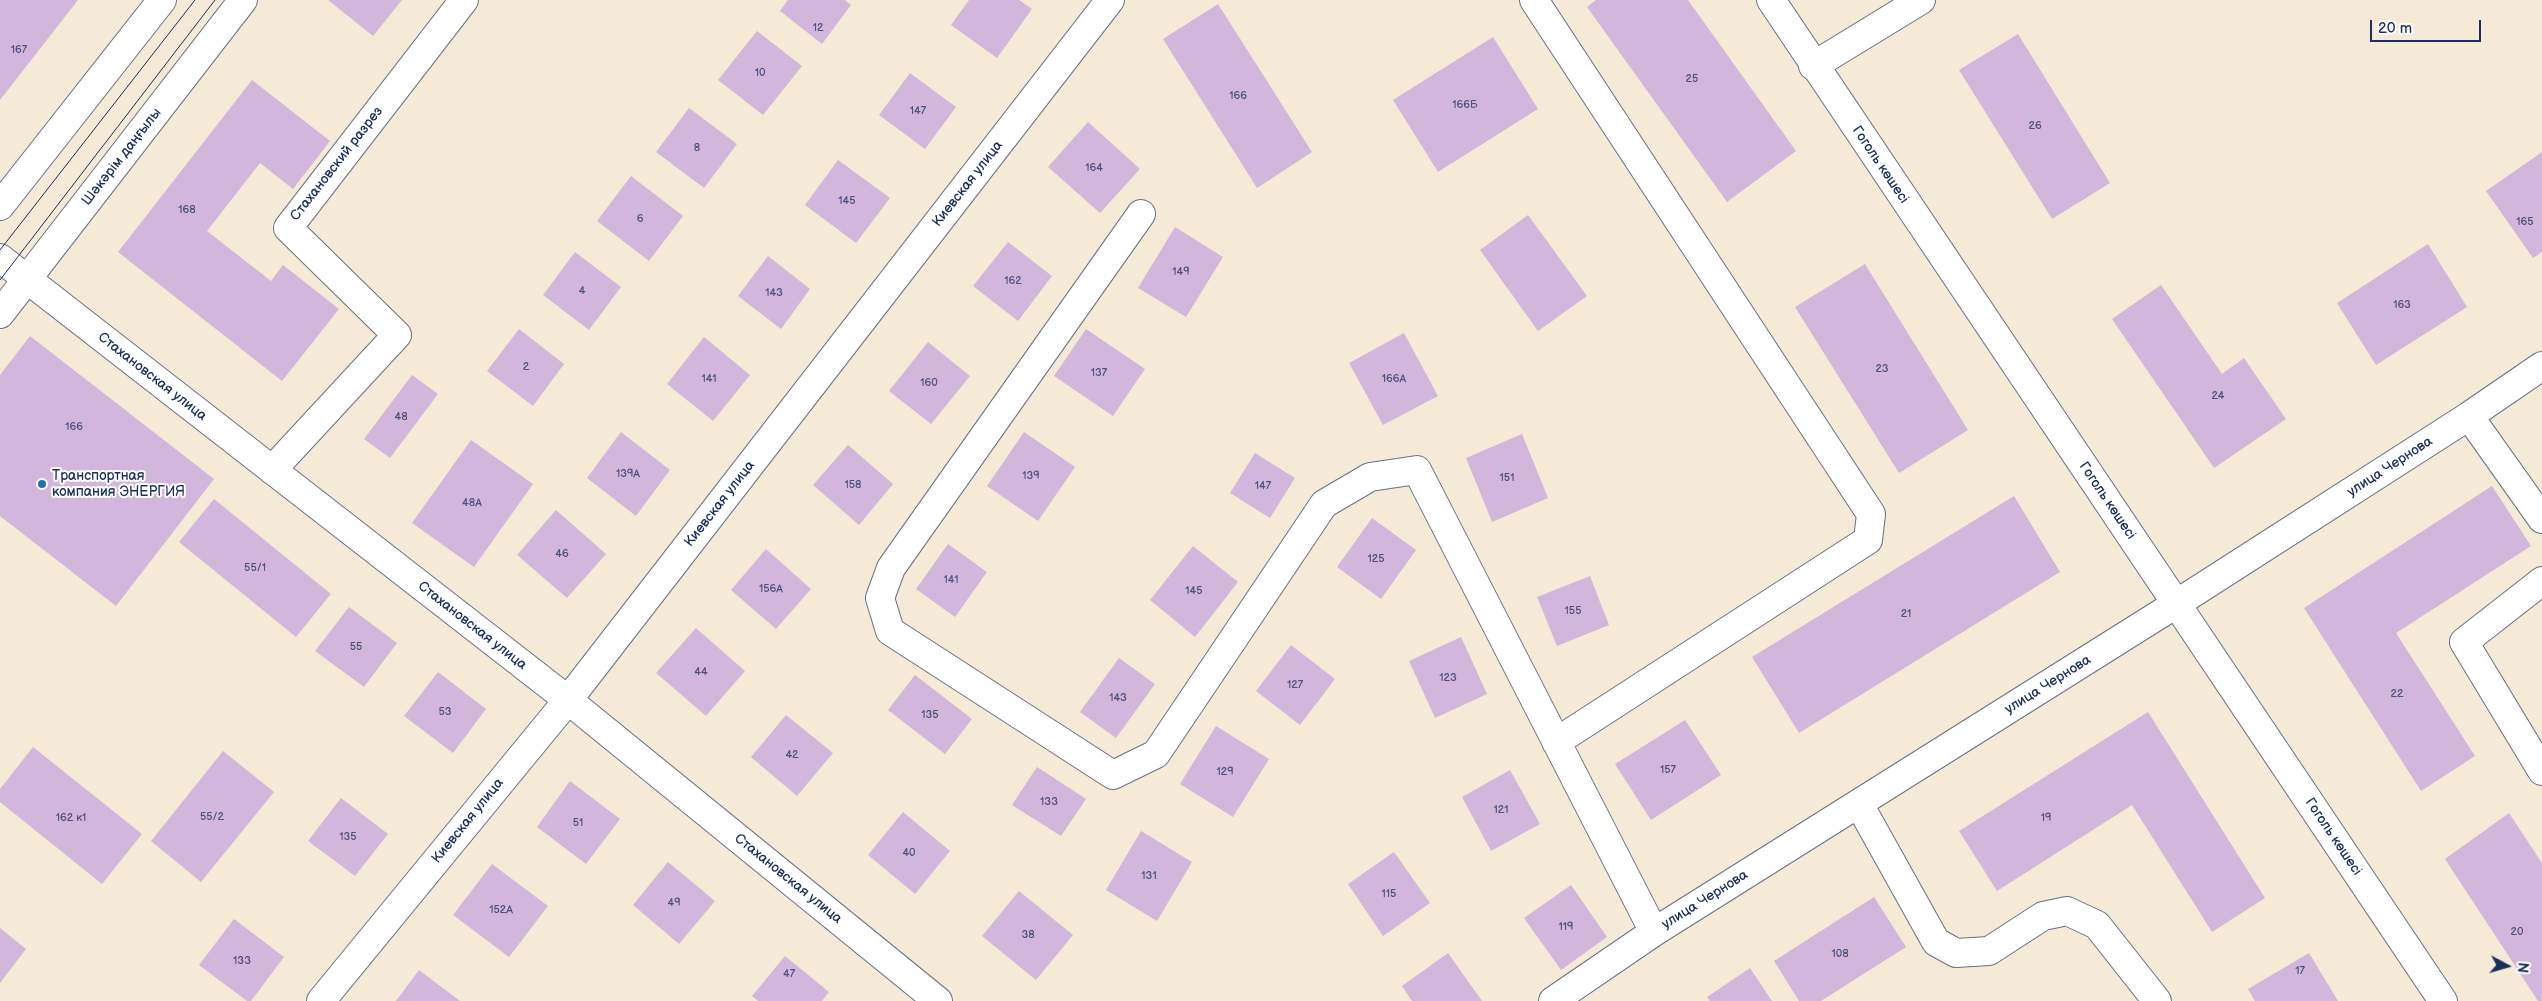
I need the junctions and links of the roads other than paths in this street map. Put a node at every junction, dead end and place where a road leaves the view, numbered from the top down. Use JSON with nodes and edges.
{"nodes":[{"id":1,"x":162,"y":0,"type":"edge"},
{"id":2,"x":243,"y":0,"type":"edge"},
{"id":3,"x":464,"y":0,"type":"edge"},
{"id":4,"x":1110,"y":0,"type":"edge"},
{"id":5,"x":1534,"y":0,"type":"edge"},
{"id":6,"x":1771,"y":0,"type":"edge"},
{"id":7,"x":1921,"y":0,"type":"edge"},
{"id":8,"x":1813,"y":66,"type":"junction"},
{"id":9,"x":0,"y":206,"type":"edge"},
{"id":10,"x":1141,"y":214,"type":"dead end"},
{"id":11,"x":0,"y":258,"type":"edge"},
{"id":12,"x":27,"y":280,"type":"junction"},
{"id":13,"x":0,"y":314,"type":"edge"},
{"id":14,"x":2542,"y":366,"type":"edge"},
{"id":15,"x":2469,"y":416,"type":"junction"},
{"id":16,"x":272,"y":470,"type":"junction"},
{"id":17,"x":2542,"y":519,"type":"edge"},
{"id":18,"x":2542,"y":582,"type":"edge"},
{"id":19,"x":2176,"y":604,"type":"junction"},
{"id":20,"x":568,"y":700,"type":"junction"},
{"id":21,"x":1556,"y":742,"type":"junction"},
{"id":22,"x":2542,"y":772,"type":"edge"},
{"id":23,"x":1859,"y":804,"type":"junction"},
{"id":24,"x":1654,"y":932,"type":"junction"},
{"id":25,"x":322,"y":1001,"type":"edge"},
{"id":26,"x":938,"y":1001,"type":"edge"},
{"id":27,"x":1553,"y":1001,"type":"edge"},
{"id":28,"x":2157,"y":1001,"type":"edge"},
{"id":29,"x":2443,"y":1001,"type":"edge"}],
"edges":[{"from":1,"to":9,"type":"street"},
{"from":2,"to":12,"type":"street","name":"Шәкәрім даңғылы"},
{"from":3,"to":16,"type":"street","name":"Стахановский разрез"},
{"from":4,"to":20,"type":"street","name":"Киевская улица"},
{"from":5,"to":21,"type":"street"},
{"from":6,"to":8,"type":"street","name":"Гоголь көшесі"},
{"from":7,"to":8,"type":"street"},
{"from":8,"to":19,"type":"street","name":"Гоголь көшесі"},
{"from":10,"to":21,"type":"street"},
{"from":11,"to":12,"type":"street","name":"Стахановская улица"},
{"from":12,"to":13,"type":"street","name":"Шәкәрім даңғылы"},
{"from":12,"to":16,"type":"street","name":"Стахановская улица"},
{"from":14,"to":15,"type":"street","name":"улица Чернова"},
{"from":15,"to":17,"type":"street"},
{"from":15,"to":19,"type":"street","name":"улица Чернова"},
{"from":16,"to":20,"type":"street","name":"Стахановская улица"},
{"from":18,"to":22,"type":"street"},
{"from":19,"to":23,"type":"street","name":"улица Чернова"},
{"from":19,"to":29,"type":"street","name":"Гоголь көшесі"},
{"from":20,"to":25,"type":"street","name":"Киевская улица"},
{"from":20,"to":26,"type":"street","name":"Стахановская улица"},
{"from":21,"to":24,"type":"street"},
{"from":23,"to":24,"type":"street","name":"улица Чернова"},
{"from":23,"to":28,"type":"street"},
{"from":24,"to":27,"type":"street","name":"улица Чернова"}]}
